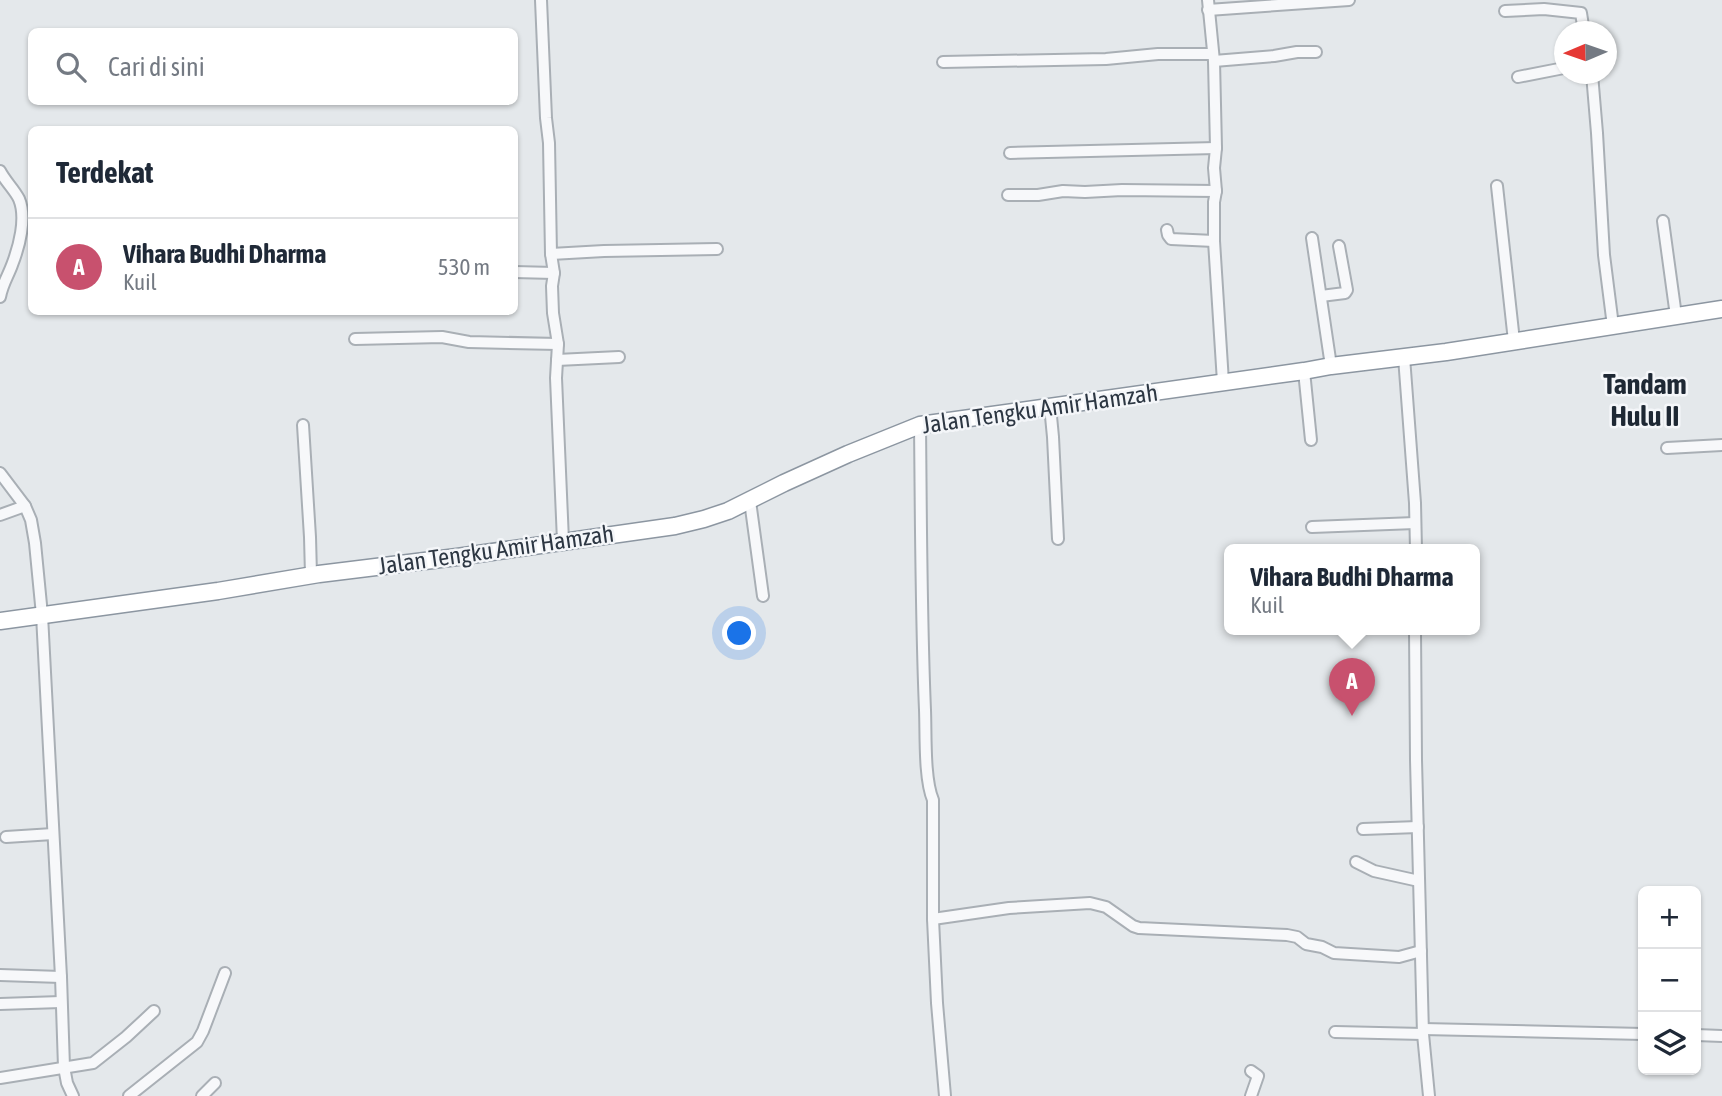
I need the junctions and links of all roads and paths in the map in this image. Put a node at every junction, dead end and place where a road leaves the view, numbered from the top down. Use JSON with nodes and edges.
{"nodes":[{"id":1,"x":541,"y":0,"type":"edge"},
{"id":2,"x":1349,"y":0,"type":"edge"},
{"id":3,"x":1208,"y":5,"type":"edge"},
{"id":4,"x":1505,"y":10,"type":"dead end"},
{"id":5,"x":1582,"y":21,"type":"edge"},
{"id":6,"x":1316,"y":52,"type":"dead end"},
{"id":7,"x":1214,"y":57,"type":"junction"},
{"id":8,"x":943,"y":62,"type":"dead end"},
{"id":9,"x":1554,"y":70,"type":"edge"},
{"id":10,"x":1518,"y":77,"type":"dead end"},
{"id":11,"x":1593,"y":84,"type":"edge"},
{"id":12,"x":1216,"y":148,"type":"junction"},
{"id":13,"x":1010,"y":153,"type":"dead end"},
{"id":14,"x":0,"y":171,"type":"edge"},
{"id":15,"x":1497,"y":186,"type":"dead end"},
{"id":16,"x":1216,"y":191,"type":"junction"},
{"id":17,"x":1008,"y":195,"type":"dead end"},
{"id":18,"x":1663,"y":221,"type":"dead end"},
{"id":19,"x":1167,"y":230,"type":"dead end"},
{"id":20,"x":1312,"y":238,"type":"dead end"},
{"id":21,"x":1214,"y":241,"type":"junction"},
{"id":22,"x":1339,"y":246,"type":"dead end"},
{"id":23,"x":718,"y":249,"type":"dead end"},
{"id":24,"x":551,"y":254,"type":"junction"},
{"id":25,"x":518,"y":272,"type":"edge"},
{"id":26,"x":554,"y":273,"type":"junction"},
{"id":27,"x":1321,"y":296,"type":"junction"},
{"id":28,"x":0,"y":297,"type":"edge"},
{"id":29,"x":1722,"y":309,"type":"edge"},
{"id":30,"x":1676,"y":316,"type":"junction"},
{"id":31,"x":1614,"y":326,"type":"junction"},
{"id":32,"x":355,"y":339,"type":"dead end"},
{"id":33,"x":1514,"y":341,"type":"junction"},
{"id":34,"x":558,"y":344,"type":"junction"},
{"id":35,"x":619,"y":357,"type":"dead end"},
{"id":36,"x":1404,"y":357,"type":"junction"},
{"id":37,"x":558,"y":360,"type":"junction"},
{"id":38,"x":1331,"y":366,"type":"junction"},
{"id":39,"x":1304,"y":371,"type":"junction"},
{"id":40,"x":1223,"y":382,"type":"junction"},
{"id":41,"x":1050,"y":406,"type":"junction"},
{"id":42,"x":303,"y":425,"type":"dead end"},
{"id":43,"x":920,"y":425,"type":"junction"},
{"id":44,"x":1311,"y":440,"type":"dead end"},
{"id":45,"x":1722,"y":445,"type":"edge"},
{"id":46,"x":1667,"y":448,"type":"dead end"},
{"id":47,"x":0,"y":473,"type":"edge"},
{"id":48,"x":750,"y":501,"type":"junction"},
{"id":49,"x":23,"y":503,"type":"junction"},
{"id":50,"x":0,"y":515,"type":"edge"},
{"id":51,"x":1415,"y":523,"type":"junction"},
{"id":52,"x":1312,"y":527,"type":"dead end"},
{"id":53,"x":1058,"y":539,"type":"dead end"},
{"id":54,"x":562,"y":541,"type":"junction"},
{"id":55,"x":1416,"y":544,"type":"edge"},
{"id":56,"x":311,"y":575,"type":"junction"},
{"id":57,"x":763,"y":596,"type":"dead end"},
{"id":58,"x":42,"y":615,"type":"junction"},
{"id":59,"x":0,"y":621,"type":"edge"},
{"id":60,"x":1415,"y":635,"type":"edge"},
{"id":61,"x":1418,"y":827,"type":"junction"},
{"id":62,"x":1363,"y":829,"type":"dead end"},
{"id":63,"x":53,"y":834,"type":"junction"},
{"id":64,"x":6,"y":837,"type":"dead end"},
{"id":65,"x":1356,"y":862,"type":"dead end"},
{"id":66,"x":1419,"y":881,"type":"junction"},
{"id":67,"x":933,"y":919,"type":"junction"},
{"id":68,"x":1421,"y":951,"type":"junction"},
{"id":69,"x":225,"y":973,"type":"dead end"},
{"id":70,"x":0,"y":975,"type":"edge"},
{"id":71,"x":61,"y":977,"type":"junction"},
{"id":72,"x":61,"y":1002,"type":"junction"},
{"id":73,"x":0,"y":1004,"type":"edge"},
{"id":74,"x":154,"y":1011,"type":"dead end"},
{"id":75,"x":1423,"y":1031,"type":"junction"},
{"id":76,"x":1335,"y":1032,"type":"dead end"},
{"id":77,"x":1638,"y":1034,"type":"edge"},
{"id":78,"x":1701,"y":1035,"type":"edge"},
{"id":79,"x":1722,"y":1036,"type":"edge"},
{"id":80,"x":64,"y":1067,"type":"junction"},
{"id":81,"x":1251,"y":1071,"type":"dead end"},
{"id":82,"x":0,"y":1078,"type":"edge"},
{"id":83,"x":215,"y":1083,"type":"dead end"},
{"id":84,"x":73,"y":1096,"type":"edge"},
{"id":85,"x":129,"y":1096,"type":"edge"},
{"id":86,"x":202,"y":1096,"type":"edge"},
{"id":87,"x":945,"y":1096,"type":"edge"},
{"id":88,"x":1251,"y":1096,"type":"edge"},
{"id":89,"x":1429,"y":1096,"type":"edge"}],
"edges":[{"from":1,"to":24,"type":"street"},
{"from":2,"to":3,"type":"street"},
{"from":3,"to":7,"type":"street"},
{"from":4,"to":5,"type":"street"},
{"from":6,"to":7,"type":"street"},
{"from":7,"to":8,"type":"street"},
{"from":7,"to":12,"type":"street"},
{"from":9,"to":10,"type":"street"},
{"from":11,"to":31,"type":"street"},
{"from":12,"to":13,"type":"street"},
{"from":12,"to":16,"type":"street"},
{"from":14,"to":28,"type":"street"},
{"from":15,"to":33,"type":"street"},
{"from":16,"to":17,"type":"street"},
{"from":16,"to":21,"type":"street"},
{"from":18,"to":30,"type":"street"},
{"from":19,"to":21,"type":"street"},
{"from":20,"to":27,"type":"street"},
{"from":21,"to":40,"type":"street"},
{"from":22,"to":27,"type":"street"},
{"from":23,"to":24,"type":"street"},
{"from":24,"to":26,"type":"street"},
{"from":25,"to":26,"type":"street"},
{"from":26,"to":34,"type":"street"},
{"from":27,"to":38,"type":"street"},
{"from":29,"to":30,"type":"highway","name":"Jalan Tengku Amir Hamzah"},
{"from":30,"to":31,"type":"highway","name":"Jalan Tengku Amir Hamzah"},
{"from":31,"to":33,"type":"highway","name":"Jalan Tengku Amir Hamzah"},
{"from":32,"to":34,"type":"street"},
{"from":33,"to":36,"type":"highway","name":"Jalan Tengku Amir Hamzah"},
{"from":34,"to":37,"type":"street"},
{"from":35,"to":37,"type":"street"},
{"from":36,"to":38,"type":"highway","name":"Jalan Tengku Amir Hamzah"},
{"from":36,"to":51,"type":"street"},
{"from":37,"to":54,"type":"street"},
{"from":38,"to":39,"type":"highway","name":"Jalan Tengku Amir Hamzah"},
{"from":39,"to":40,"type":"highway","name":"Jalan Tengku Amir Hamzah"},
{"from":39,"to":44,"type":"street"},
{"from":40,"to":41,"type":"highway","name":"Jalan Tengku Amir Hamzah"},
{"from":41,"to":43,"type":"highway","name":"Jalan Tengku Amir Hamzah"},
{"from":41,"to":53,"type":"street"},
{"from":42,"to":56,"type":"street"},
{"from":43,"to":48,"type":"highway","name":"Jalan Tengku Amir Hamzah"},
{"from":43,"to":67,"type":"street"},
{"from":45,"to":46,"type":"street"},
{"from":47,"to":49,"type":"street"},
{"from":48,"to":54,"type":"highway","name":"Jalan Tengku Amir Hamzah"},
{"from":48,"to":57,"type":"street"},
{"from":49,"to":50,"type":"street"},
{"from":49,"to":58,"type":"street"},
{"from":51,"to":52,"type":"street"},
{"from":51,"to":55,"type":"street"},
{"from":54,"to":56,"type":"highway","name":"Jalan Tengku Amir Hamzah"},
{"from":56,"to":58,"type":"highway","name":"Jalan Tengku Amir Hamzah"},
{"from":58,"to":59,"type":"highway","name":"Jalan Tengku Amir Hamzah"},
{"from":58,"to":63,"type":"street"},
{"from":60,"to":61,"type":"street"},
{"from":61,"to":62,"type":"street"},
{"from":61,"to":66,"type":"street"},
{"from":63,"to":64,"type":"street"},
{"from":63,"to":71,"type":"street"},
{"from":65,"to":66,"type":"street"},
{"from":66,"to":68,"type":"street"},
{"from":67,"to":68,"type":"street"},
{"from":67,"to":87,"type":"street"},
{"from":68,"to":75,"type":"street"},
{"from":69,"to":85,"type":"street"},
{"from":70,"to":71,"type":"street"},
{"from":71,"to":72,"type":"street"},
{"from":72,"to":73,"type":"street"},
{"from":72,"to":80,"type":"street"},
{"from":74,"to":80,"type":"street"},
{"from":75,"to":76,"type":"street"},
{"from":75,"to":77,"type":"street"},
{"from":75,"to":89,"type":"street"},
{"from":78,"to":79,"type":"street"},
{"from":80,"to":82,"type":"street"},
{"from":80,"to":84,"type":"street"},
{"from":81,"to":88,"type":"street"},
{"from":83,"to":86,"type":"street"}]}
